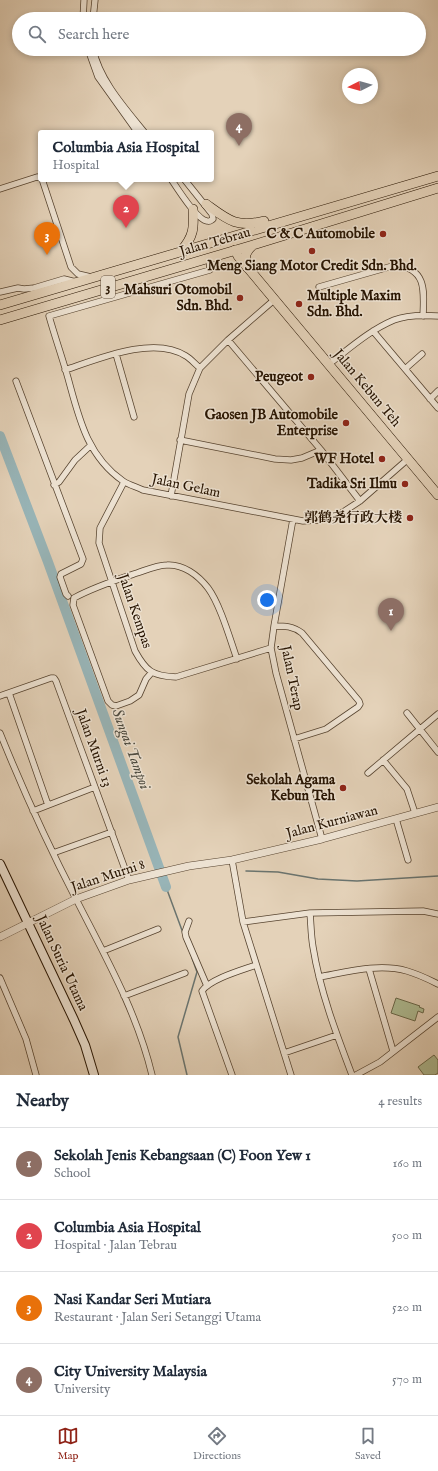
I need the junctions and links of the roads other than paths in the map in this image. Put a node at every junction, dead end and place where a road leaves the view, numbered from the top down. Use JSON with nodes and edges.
{"nodes":[{"id":1,"x":84,"y":0,"type":"edge"},
{"id":2,"x":95,"y":0,"type":"edge"},
{"id":3,"x":83,"y":12,"type":"edge"},
{"id":4,"x":94,"y":12,"type":"edge"},
{"id":5,"x":90,"y":56,"type":"edge"},
{"id":6,"x":94,"y":56,"type":"edge"},
{"id":7,"x":136,"y":130,"type":"edge"},
{"id":8,"x":143,"y":130,"type":"edge"},
{"id":9,"x":438,"y":176,"type":"edge"},
{"id":10,"x":38,"y":177,"type":"edge"},
{"id":11,"x":43,"y":182,"type":"edge"},
{"id":12,"x":173,"y":182,"type":"edge"},
{"id":13,"x":187,"y":182,"type":"edge"},
{"id":14,"x":438,"y":188,"type":"edge"},
{"id":15,"x":0,"y":189,"type":"edge"},
{"id":16,"x":206,"y":204,"type":"junction"},
{"id":17,"x":340,"y":205,"type":"junction"},
{"id":18,"x":193,"y":210,"type":"junction"},
{"id":19,"x":245,"y":232,"type":"junction"},
{"id":20,"x":253,"y":245,"type":"junction"},
{"id":21,"x":180,"y":252,"type":"junction"},
{"id":22,"x":233,"y":252,"type":"junction"},
{"id":23,"x":213,"y":257,"type":"junction"},
{"id":24,"x":142,"y":263,"type":"junction"},
{"id":25,"x":247,"y":266,"type":"junction"},
{"id":26,"x":71,"y":267,"type":"junction"},
{"id":27,"x":93,"y":277,"type":"junction"},
{"id":28,"x":64,"y":279,"type":"junction"},
{"id":29,"x":77,"y":282,"type":"junction"},
{"id":30,"x":319,"y":287,"type":"dead end"},
{"id":31,"x":0,"y":292,"type":"edge"},
{"id":32,"x":274,"y":300,"type":"junction"},
{"id":33,"x":0,"y":306,"type":"edge"},
{"id":34,"x":423,"y":316,"type":"junction"},
{"id":35,"x":438,"y":316,"type":"edge"},
{"id":36,"x":0,"y":320,"type":"edge"},
{"id":37,"x":373,"y":331,"type":"junction"},
{"id":38,"x":228,"y":340,"type":"junction"},
{"id":39,"x":116,"y":354,"type":"junction"},
{"id":40,"x":422,"y":354,"type":"dead end"},
{"id":41,"x":329,"y":364,"type":"junction"},
{"id":42,"x":200,"y":368,"type":"junction"},
{"id":43,"x":405,"y":369,"type":"junction"},
{"id":44,"x":65,"y":370,"type":"junction"},
{"id":45,"x":16,"y":381,"type":"dead end"},
{"id":46,"x":438,"y":391,"type":"edge"},
{"id":47,"x":430,"y":398,"type":"junction"},
{"id":48,"x":438,"y":408,"type":"edge"},
{"id":49,"x":134,"y":417,"type":"dead end"},
{"id":50,"x":180,"y":440,"type":"junction"},
{"id":51,"x":90,"y":446,"type":"junction"},
{"id":52,"x":321,"y":450,"type":"junction"},
{"id":53,"x":408,"y":459,"type":"junction"},
{"id":54,"x":124,"y":482,"type":"junction"},
{"id":55,"x":54,"y":485,"type":"junction"},
{"id":56,"x":438,"y":495,"type":"edge"},
{"id":57,"x":171,"y":496,"type":"junction"},
{"id":58,"x":360,"y":501,"type":"junction"},
{"id":59,"x":294,"y":519,"type":"junction"},
{"id":60,"x":112,"y":582,"type":"junction"},
{"id":61,"x":68,"y":596,"type":"dead end"},
{"id":62,"x":274,"y":626,"type":"junction"},
{"id":63,"x":271,"y":648,"type":"junction"},
{"id":64,"x":237,"y":658,"type":"junction"},
{"id":65,"x":152,"y":672,"type":"junction"},
{"id":66,"x":9,"y":693,"type":"junction"},
{"id":67,"x":0,"y":696,"type":"edge"},
{"id":68,"x":407,"y":713,"type":"dead end"},
{"id":69,"x":438,"y":714,"type":"edge"},
{"id":70,"x":420,"y":730,"type":"junction"},
{"id":71,"x":0,"y":733,"type":"edge"},
{"id":72,"x":294,"y":739,"type":"junction"},
{"id":73,"x":438,"y":752,"type":"edge"},
{"id":74,"x":383,"y":760,"type":"junction"},
{"id":75,"x":368,"y":773,"type":"dead end"},
{"id":76,"x":95,"y":787,"type":"junction"},
{"id":77,"x":48,"y":806,"type":"junction"},
{"id":78,"x":438,"y":808,"type":"edge"},
{"id":79,"x":33,"y":811,"type":"junction"},
{"id":80,"x":415,"y":813,"type":"junction"},
{"id":81,"x":396,"y":818,"type":"junction"},
{"id":82,"x":112,"y":832,"type":"junction"},
{"id":83,"x":322,"y":839,"type":"junction"},
{"id":84,"x":53,"y":853,"type":"junction"},
{"id":85,"x":408,"y":860,"type":"dead end"},
{"id":86,"x":0,"y":864,"type":"edge"},
{"id":87,"x":232,"y":864,"type":"junction"},
{"id":88,"x":3,"y":877,"type":"edge"},
{"id":89,"x":129,"y":880,"type":"junction"},
{"id":90,"x":76,"y":899,"type":"junction"},
{"id":91,"x":310,"y":913,"type":"junction"},
{"id":92,"x":438,"y":914,"type":"edge"},
{"id":93,"x":189,"y":921,"type":"dead end"},
{"id":94,"x":243,"y":922,"type":"junction"},
{"id":95,"x":28,"y":923,"type":"junction"},
{"id":96,"x":158,"y":929,"type":"dead end"},
{"id":97,"x":0,"y":937,"type":"edge"},
{"id":98,"x":103,"y":951,"type":"junction"},
{"id":99,"x":256,"y":965,"type":"junction"},
{"id":100,"x":368,"y":968,"type":"junction"},
{"id":101,"x":185,"y":973,"type":"dead end"},
{"id":102,"x":319,"y":977,"type":"junction"},
{"id":103,"x":0,"y":978,"type":"edge"},
{"id":104,"x":438,"y":984,"type":"edge"},
{"id":105,"x":207,"y":986,"type":"junction"},
{"id":106,"x":6,"y":992,"type":"junction"},
{"id":107,"x":0,"y":994,"type":"edge"},
{"id":108,"x":124,"y":996,"type":"junction"},
{"id":109,"x":438,"y":1017,"type":"edge"},
{"id":110,"x":337,"y":1034,"type":"junction"},
{"id":111,"x":393,"y":1051,"type":"junction"},
{"id":112,"x":284,"y":1053,"type":"junction"},
{"id":113,"x":36,"y":1075,"type":"edge"},
{"id":114,"x":94,"y":1075,"type":"edge"},
{"id":115,"x":152,"y":1075,"type":"edge"},
{"id":116,"x":232,"y":1075,"type":"edge"},
{"id":117,"x":291,"y":1075,"type":"edge"},
{"id":118,"x":352,"y":1075,"type":"edge"},
{"id":119,"x":356,"y":1075,"type":"edge"}],
"edges":[{"from":1,"to":3,"type":"street"},
{"from":2,"to":4,"type":"street"},
{"from":5,"to":7,"type":"street"},
{"from":6,"to":8,"type":"street"},
{"from":9,"to":17,"type":"main road","name":"Jalan Tebrau","number":"3"},
{"from":10,"to":15,"type":"street"},
{"from":11,"to":26,"type":"street"},
{"from":12,"to":18,"type":"street"},
{"from":13,"to":16,"type":"street"},
{"from":14,"to":20,"type":"main road","name":"Jalan Tebrau","number":"3"},
{"from":16,"to":17,"type":"main road"},
{"from":16,"to":18,"type":"street"},
{"from":17,"to":19,"type":"main road","name":"Jalan Tebrau","number":"3"},
{"from":18,"to":21,"type":"main road"},
{"from":19,"to":21,"type":"main road","name":"Jalan Tebrau","number":"3"},
{"from":19,"to":22,"type":"main road"},
{"from":20,"to":22,"type":"main road","name":"Jalan Tebrau","number":"3"},
{"from":20,"to":25,"type":"main road"},
{"from":21,"to":24,"type":"main road","name":"Jalan Tebrau","number":"3"},
{"from":22,"to":23,"type":"main road","name":"Jalan Tebrau","number":"3"},
{"from":22,"to":24,"type":"main road"},
{"from":22,"to":25,"type":"main road","name":"Jalan Kebun Teh"},
{"from":22,"to":32,"type":"main road","name":"Jalan Kebun Teh"},
{"from":23,"to":36,"type":"main road","name":"Jalan Tebrau","number":"3"},
{"from":23,"to":44,"type":"street","name":"Jalan Gelam"},
{"from":24,"to":27,"type":"main road","name":"Jalan Tebrau","number":"3"},
{"from":25,"to":32,"type":"main road","name":"Jalan Kebun Teh"},
{"from":26,"to":27,"type":"street"},
{"from":26,"to":28,"type":"street"},
{"from":27,"to":29,"type":"main road","name":"Jalan Tebrau","number":"3"},
{"from":28,"to":29,"type":"street"},
{"from":28,"to":31,"type":"street"},
{"from":29,"to":33,"type":"main road","name":"Jalan Tebrau","number":"3"},
{"from":30,"to":34,"type":"street"},
{"from":32,"to":38,"type":"street"},
{"from":32,"to":41,"type":"main road","name":"Jalan Kebun Teh"},
{"from":34,"to":35,"type":"street"},
{"from":34,"to":37,"type":"street"},
{"from":37,"to":41,"type":"street"},
{"from":37,"to":43,"type":"street"},
{"from":38,"to":42,"type":"street"},
{"from":38,"to":52,"type":"street"},
{"from":39,"to":42,"type":"street"},
{"from":39,"to":44,"type":"street"},
{"from":39,"to":49,"type":"street"},
{"from":40,"to":43,"type":"street"},
{"from":41,"to":53,"type":"main road","name":"Jalan Kebun Teh"},
{"from":42,"to":50,"type":"street"},
{"from":43,"to":47,"type":"street"},
{"from":44,"to":51,"type":"street","name":"Jalan Gelam"},
{"from":45,"to":55,"type":"street"},
{"from":46,"to":47,"type":"street"},
{"from":47,"to":48,"type":"street"},
{"from":50,"to":52,"type":"street"},
{"from":50,"to":57,"type":"street"},
{"from":51,"to":54,"type":"street","name":"Jalan Gelam"},
{"from":51,"to":55,"type":"street"},
{"from":52,"to":58,"type":"street"},
{"from":53,"to":56,"type":"main road","name":"Jalan Kebun Teh"},
{"from":53,"to":58,"type":"street","name":"Jalan Gelam"},
{"from":54,"to":57,"type":"street","name":"Jalan Gelam"},
{"from":54,"to":60,"type":"street","name":"Jalan Kempas"},
{"from":55,"to":61,"type":"street"},
{"from":57,"to":59,"type":"street","name":"Jalan Gelam"},
{"from":58,"to":59,"type":"street","name":"Jalan Gelam"},
{"from":59,"to":62,"type":"street","name":"Jalan Terap"},
{"from":60,"to":64,"type":"street"},
{"from":60,"to":65,"type":"street","name":"Jalan Kempas"},
{"from":60,"to":65,"type":"street"},
{"from":62,"to":63,"type":"street","name":"Jalan Terap"},
{"from":62,"to":72,"type":"street"},
{"from":63,"to":64,"type":"street"},
{"from":63,"to":72,"type":"street","name":"Jalan Terap"},
{"from":64,"to":65,"type":"street"},
{"from":66,"to":67,"type":"street","name":"Jalan Murni 13"},
{"from":66,"to":76,"type":"street","name":"Jalan Murni 13"},
{"from":66,"to":77,"type":"street"},
{"from":68,"to":70,"type":"street"},
{"from":69,"to":70,"type":"street"},
{"from":70,"to":73,"type":"street"},
{"from":70,"to":74,"type":"street"},
{"from":71,"to":79,"type":"street"},
{"from":72,"to":83,"type":"street","name":"Jalan Terap"},
{"from":74,"to":75,"type":"street"},
{"from":74,"to":80,"type":"street"},
{"from":76,"to":77,"type":"street"},
{"from":76,"to":82,"type":"street","name":"Jalan Murni 13"},
{"from":77,"to":79,"type":"street"},
{"from":78,"to":80,"type":"street","name":"Jalan Kurniawan"},
{"from":79,"to":84,"type":"street"},
{"from":80,"to":81,"type":"street","name":"Jalan Kurniawan"},
{"from":81,"to":83,"type":"street","name":"Jalan Kurniawan"},
{"from":81,"to":85,"type":"street"},
{"from":82,"to":84,"type":"street"},
{"from":82,"to":89,"type":"street","name":"Jalan Murni 13"},
{"from":83,"to":87,"type":"street","name":"Jalan Kurniawan"},
{"from":84,"to":90,"type":"street"},
{"from":86,"to":88,"type":"main road","name":"Jalan Suria Utama"},
{"from":87,"to":89,"type":"street","name":"Jalan Murni 8"},
{"from":87,"to":94,"type":"street"},
{"from":88,"to":95,"type":"main road","name":"Jalan Suria Utama"},
{"from":89,"to":90,"type":"street","name":"Jalan Murni 8"},
{"from":90,"to":95,"type":"street","name":"Jalan Murni 8"},
{"from":90,"to":98,"type":"street"},
{"from":91,"to":92,"type":"street"},
{"from":91,"to":94,"type":"street"},
{"from":91,"to":102,"type":"street"},
{"from":93,"to":105,"type":"street"},
{"from":94,"to":99,"type":"street"},
{"from":95,"to":97,"type":"street","name":"Jalan Murni 8"},
{"from":95,"to":114,"type":"main road","name":"Jalan Suria Utama"},
{"from":96,"to":98,"type":"street"},
{"from":98,"to":108,"type":"street"},
{"from":99,"to":105,"type":"street"},
{"from":99,"to":112,"type":"street"},
{"from":100,"to":102,"type":"street"},
{"from":100,"to":104,"type":"street"},
{"from":100,"to":111,"type":"street"},
{"from":101,"to":108,"type":"street"},
{"from":102,"to":110,"type":"street"},
{"from":103,"to":106,"type":"street"},
{"from":105,"to":116,"type":"street"},
{"from":106,"to":107,"type":"street"},
{"from":106,"to":113,"type":"street"},
{"from":108,"to":115,"type":"street"},
{"from":109,"to":111,"type":"street"},
{"from":110,"to":112,"type":"street"},
{"from":110,"to":118,"type":"street"},
{"from":111,"to":119,"type":"street"},
{"from":112,"to":117,"type":"street"}]}
